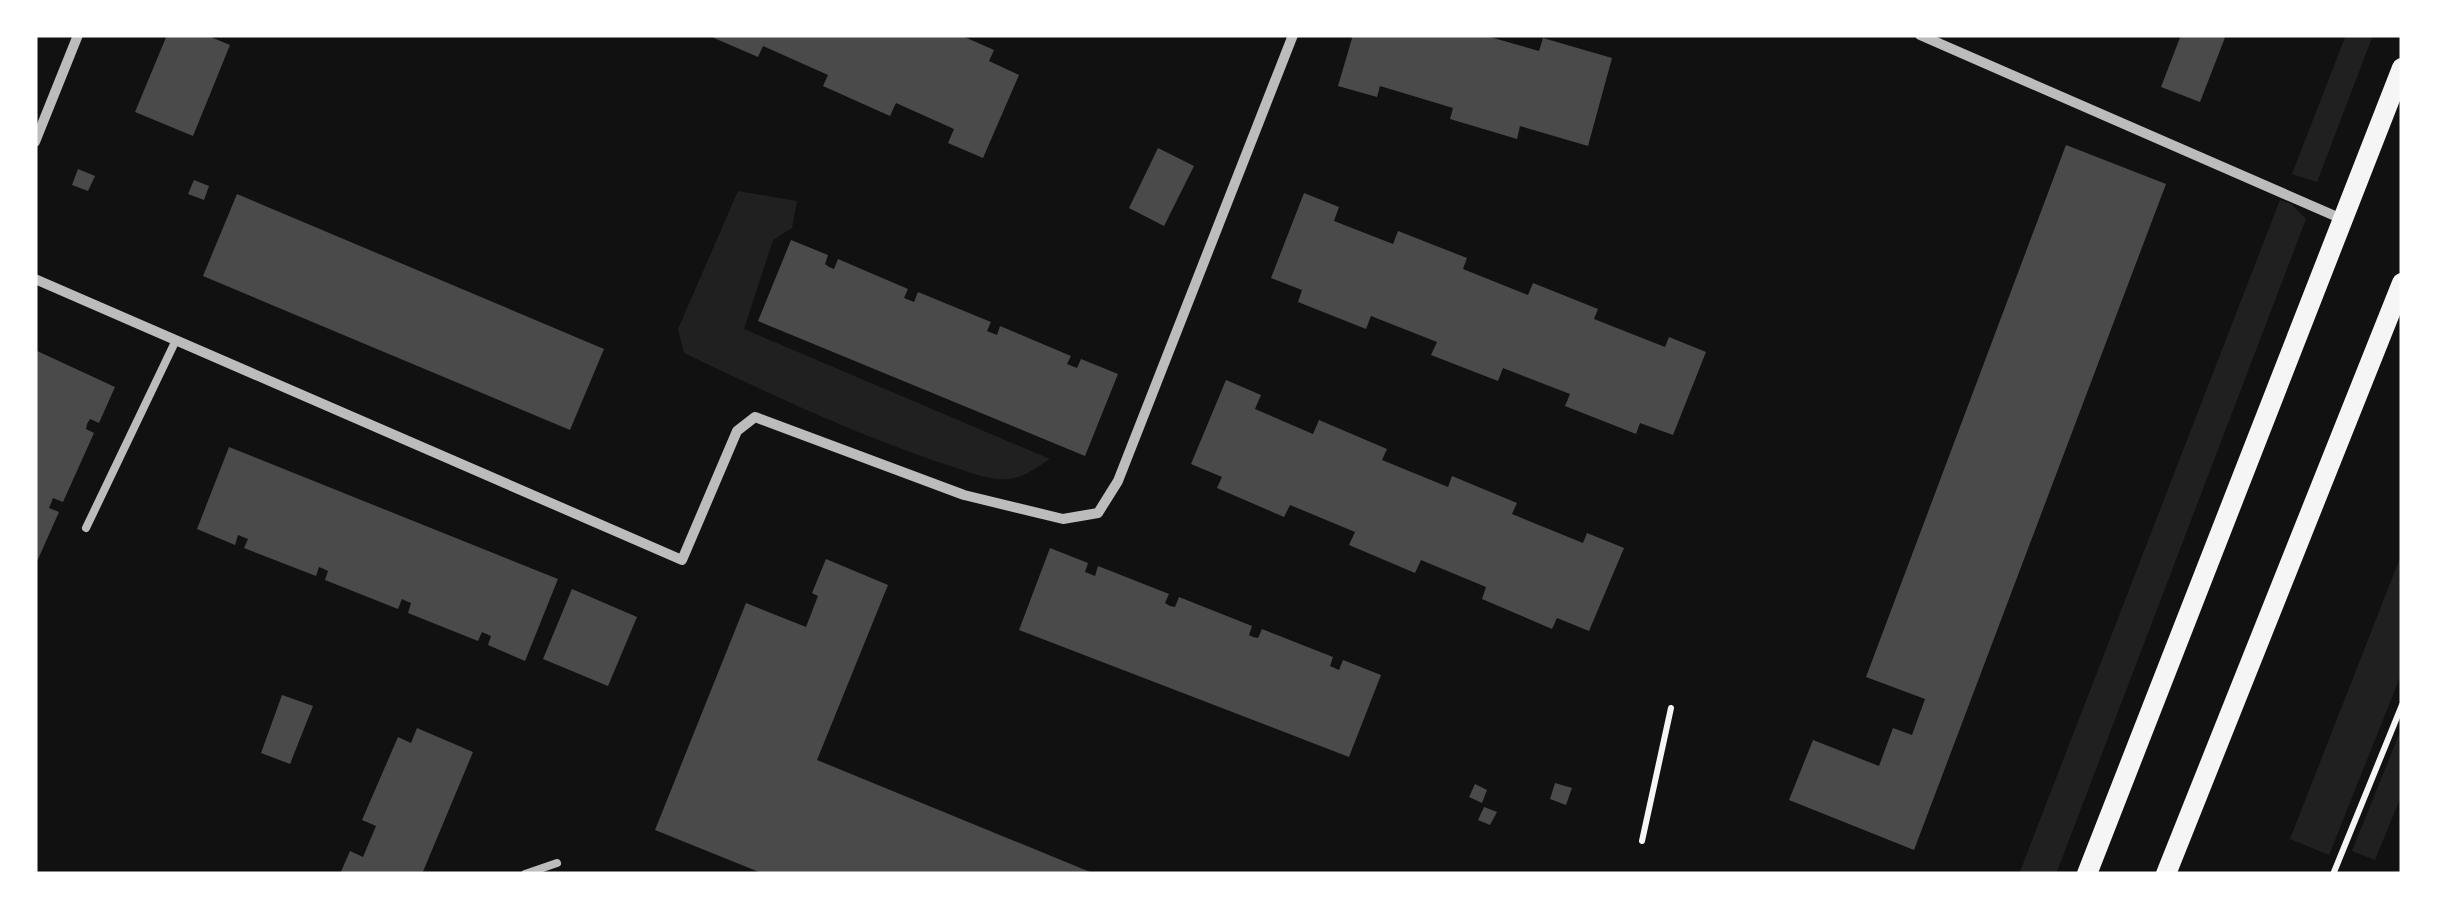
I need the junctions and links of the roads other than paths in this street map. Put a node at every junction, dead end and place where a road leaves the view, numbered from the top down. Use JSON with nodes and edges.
{"nodes":[{"id":1,"x":78,"y":35,"type":"edge"},
{"id":2,"x":1293,"y":35,"type":"edge"},
{"id":3,"x":1920,"y":35,"type":"edge"},
{"id":4,"x":2402,"y":68,"type":"edge"},
{"id":5,"x":35,"y":142,"type":"edge"},
{"id":6,"x":2342,"y":218,"type":"junction"},
{"id":7,"x":35,"y":279,"type":"edge"},
{"id":8,"x":2402,"y":283,"type":"edge"},
{"id":9,"x":176,"y":340,"type":"junction"},
{"id":10,"x":86,"y":528,"type":"dead end"},
{"id":11,"x":558,"y":863,"type":"dead end"},
{"id":12,"x":525,"y":874,"type":"edge"},
{"id":13,"x":2087,"y":874,"type":"edge"},
{"id":14,"x":2166,"y":874,"type":"edge"}],
"edges":[{"from":1,"to":5,"type":"street"},
{"from":2,"to":9,"type":"street"},
{"from":3,"to":6,"type":"street"},
{"from":4,"to":6,"type":"main road"},
{"from":6,"to":13,"type":"main road"},
{"from":7,"to":9,"type":"street"},
{"from":8,"to":14,"type":"main road"},
{"from":9,"to":10,"type":"lane"},
{"from":11,"to":12,"type":"lane"}]}
